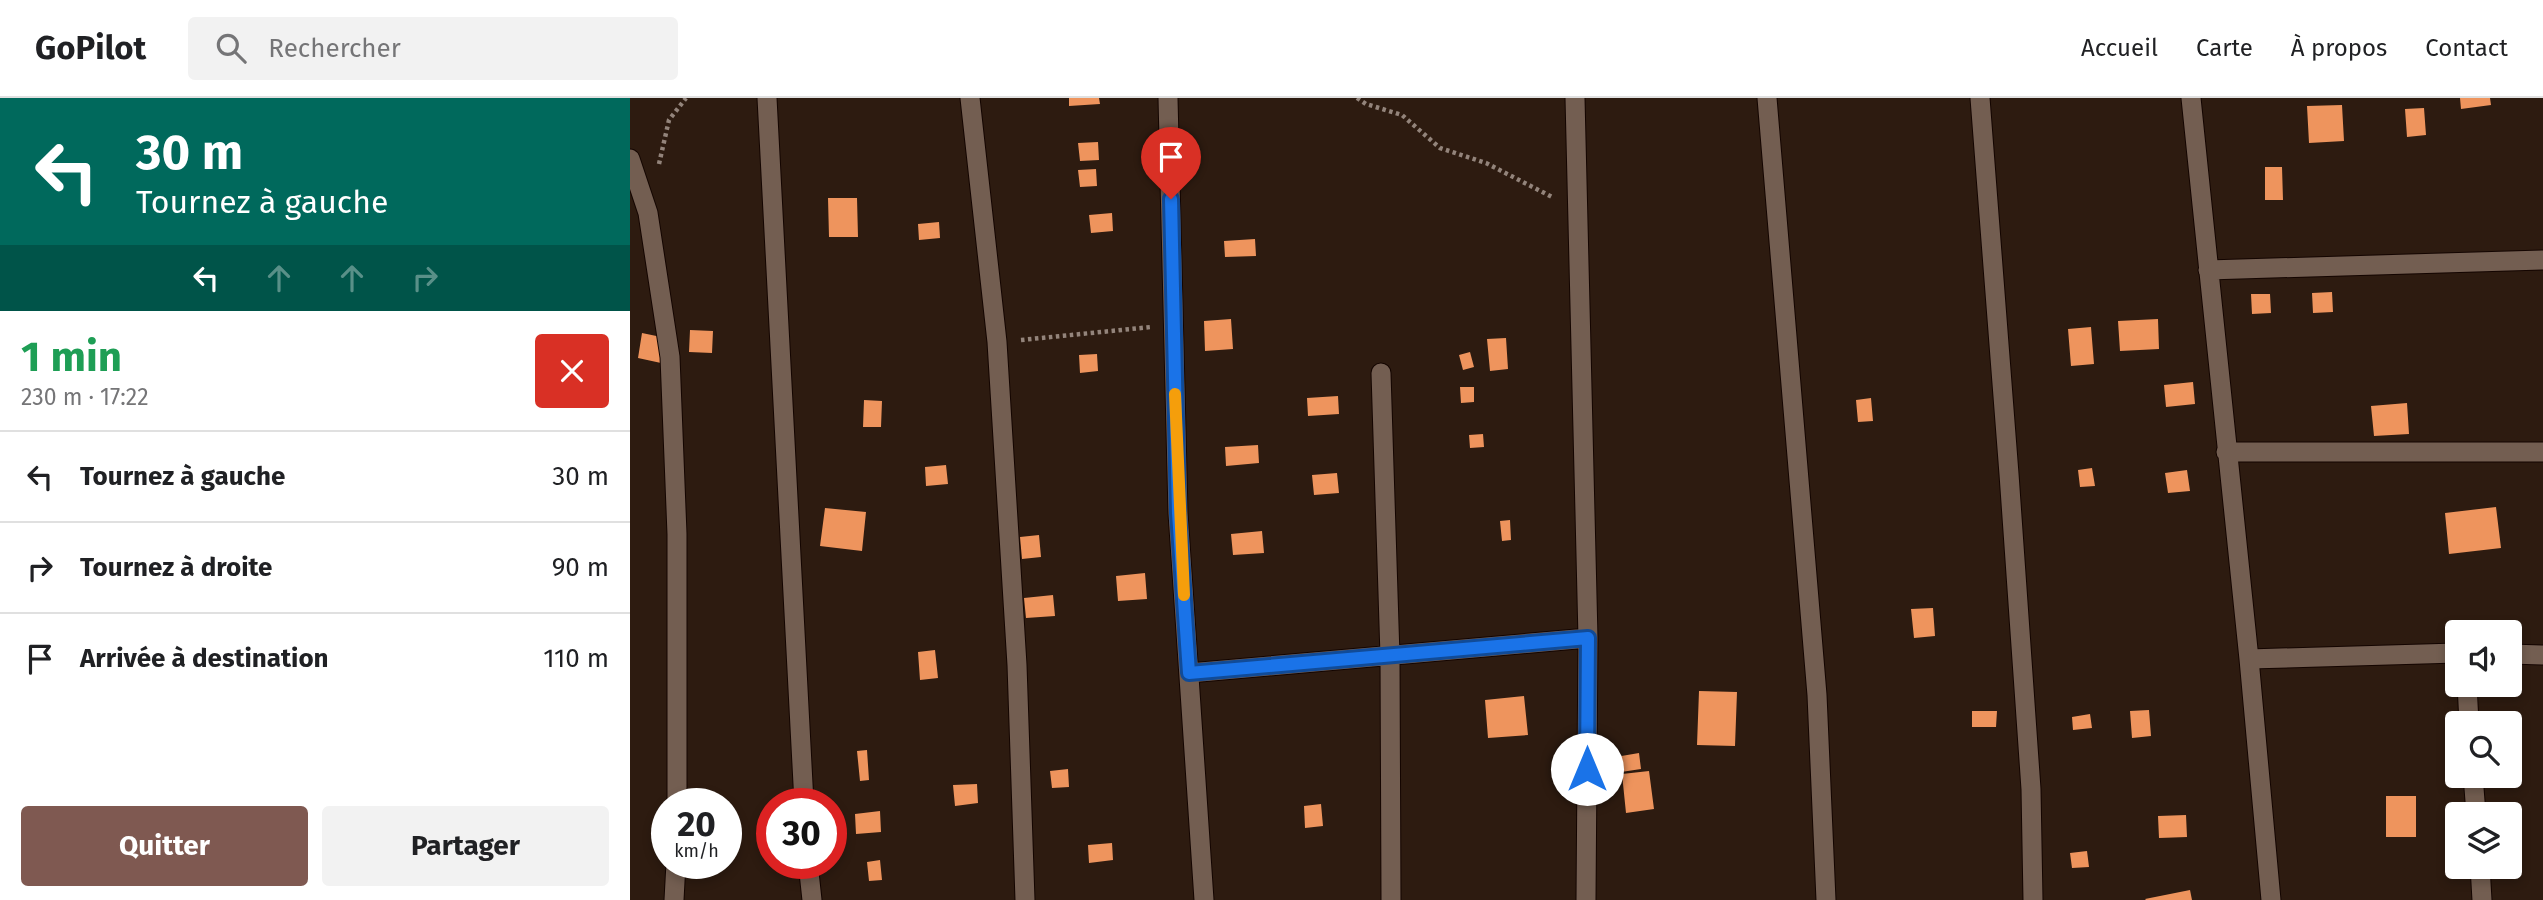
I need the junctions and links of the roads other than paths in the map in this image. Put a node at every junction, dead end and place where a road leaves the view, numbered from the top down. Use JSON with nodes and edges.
{"nodes":[{"id":1,"x":767,"y":98,"type":"edge"},
{"id":2,"x":970,"y":98,"type":"edge"},
{"id":3,"x":1168,"y":98,"type":"edge"},
{"id":4,"x":1575,"y":98,"type":"edge"},
{"id":5,"x":1767,"y":98,"type":"edge"},
{"id":6,"x":1980,"y":98,"type":"edge"},
{"id":7,"x":2191,"y":98,"type":"edge"},
{"id":8,"x":630,"y":159,"type":"edge"},
{"id":9,"x":2543,"y":260,"type":"edge"},
{"id":10,"x":2208,"y":270,"type":"junction"},
{"id":11,"x":1381,"y":373,"type":"dead end"},
{"id":12,"x":2226,"y":452,"type":"junction"},
{"id":13,"x":2543,"y":452,"type":"edge"},
{"id":14,"x":1588,"y":638,"type":"junction"},
{"id":15,"x":2445,"y":653,"type":"edge"},
{"id":16,"x":2522,"y":654,"type":"edge"},
{"id":17,"x":2543,"y":655,"type":"edge"},
{"id":18,"x":1390,"y":656,"type":"junction"},
{"id":19,"x":2249,"y":659,"type":"junction"},
{"id":20,"x":1189,"y":673,"type":"junction"},
{"id":21,"x":677,"y":788,"type":"edge"},
{"id":22,"x":803,"y":788,"type":"edge"},
{"id":23,"x":675,"y":879,"type":"edge"},
{"id":24,"x":810,"y":879,"type":"edge"},
{"id":25,"x":2481,"y":879,"type":"edge"},
{"id":26,"x":674,"y":900,"type":"edge"},
{"id":27,"x":812,"y":900,"type":"edge"},
{"id":28,"x":1025,"y":900,"type":"edge"},
{"id":29,"x":1204,"y":900,"type":"edge"},
{"id":30,"x":1391,"y":900,"type":"edge"},
{"id":31,"x":1586,"y":900,"type":"edge"},
{"id":32,"x":1826,"y":900,"type":"edge"},
{"id":33,"x":2033,"y":900,"type":"edge"},
{"id":34,"x":2271,"y":900,"type":"edge"},
{"id":35,"x":2482,"y":900,"type":"edge"}],
"edges":[{"from":1,"to":22,"type":"street"},
{"from":2,"to":28,"type":"street"},
{"from":3,"to":20,"type":"street"},
{"from":4,"to":14,"type":"street"},
{"from":5,"to":32,"type":"street"},
{"from":6,"to":33,"type":"street"},
{"from":7,"to":10,"type":"street"},
{"from":8,"to":21,"type":"street"},
{"from":9,"to":10,"type":"street"},
{"from":10,"to":12,"type":"street"},
{"from":11,"to":18,"type":"street"},
{"from":12,"to":13,"type":"street"},
{"from":12,"to":19,"type":"street"},
{"from":14,"to":18,"type":"street"},
{"from":14,"to":31,"type":"street"},
{"from":15,"to":19,"type":"street"},
{"from":16,"to":17,"type":"street"},
{"from":18,"to":20,"type":"street"},
{"from":18,"to":30,"type":"street"},
{"from":19,"to":34,"type":"street"},
{"from":20,"to":29,"type":"street"},
{"from":23,"to":26,"type":"street"},
{"from":24,"to":27,"type":"street"},
{"from":25,"to":35,"type":"street"}]}
